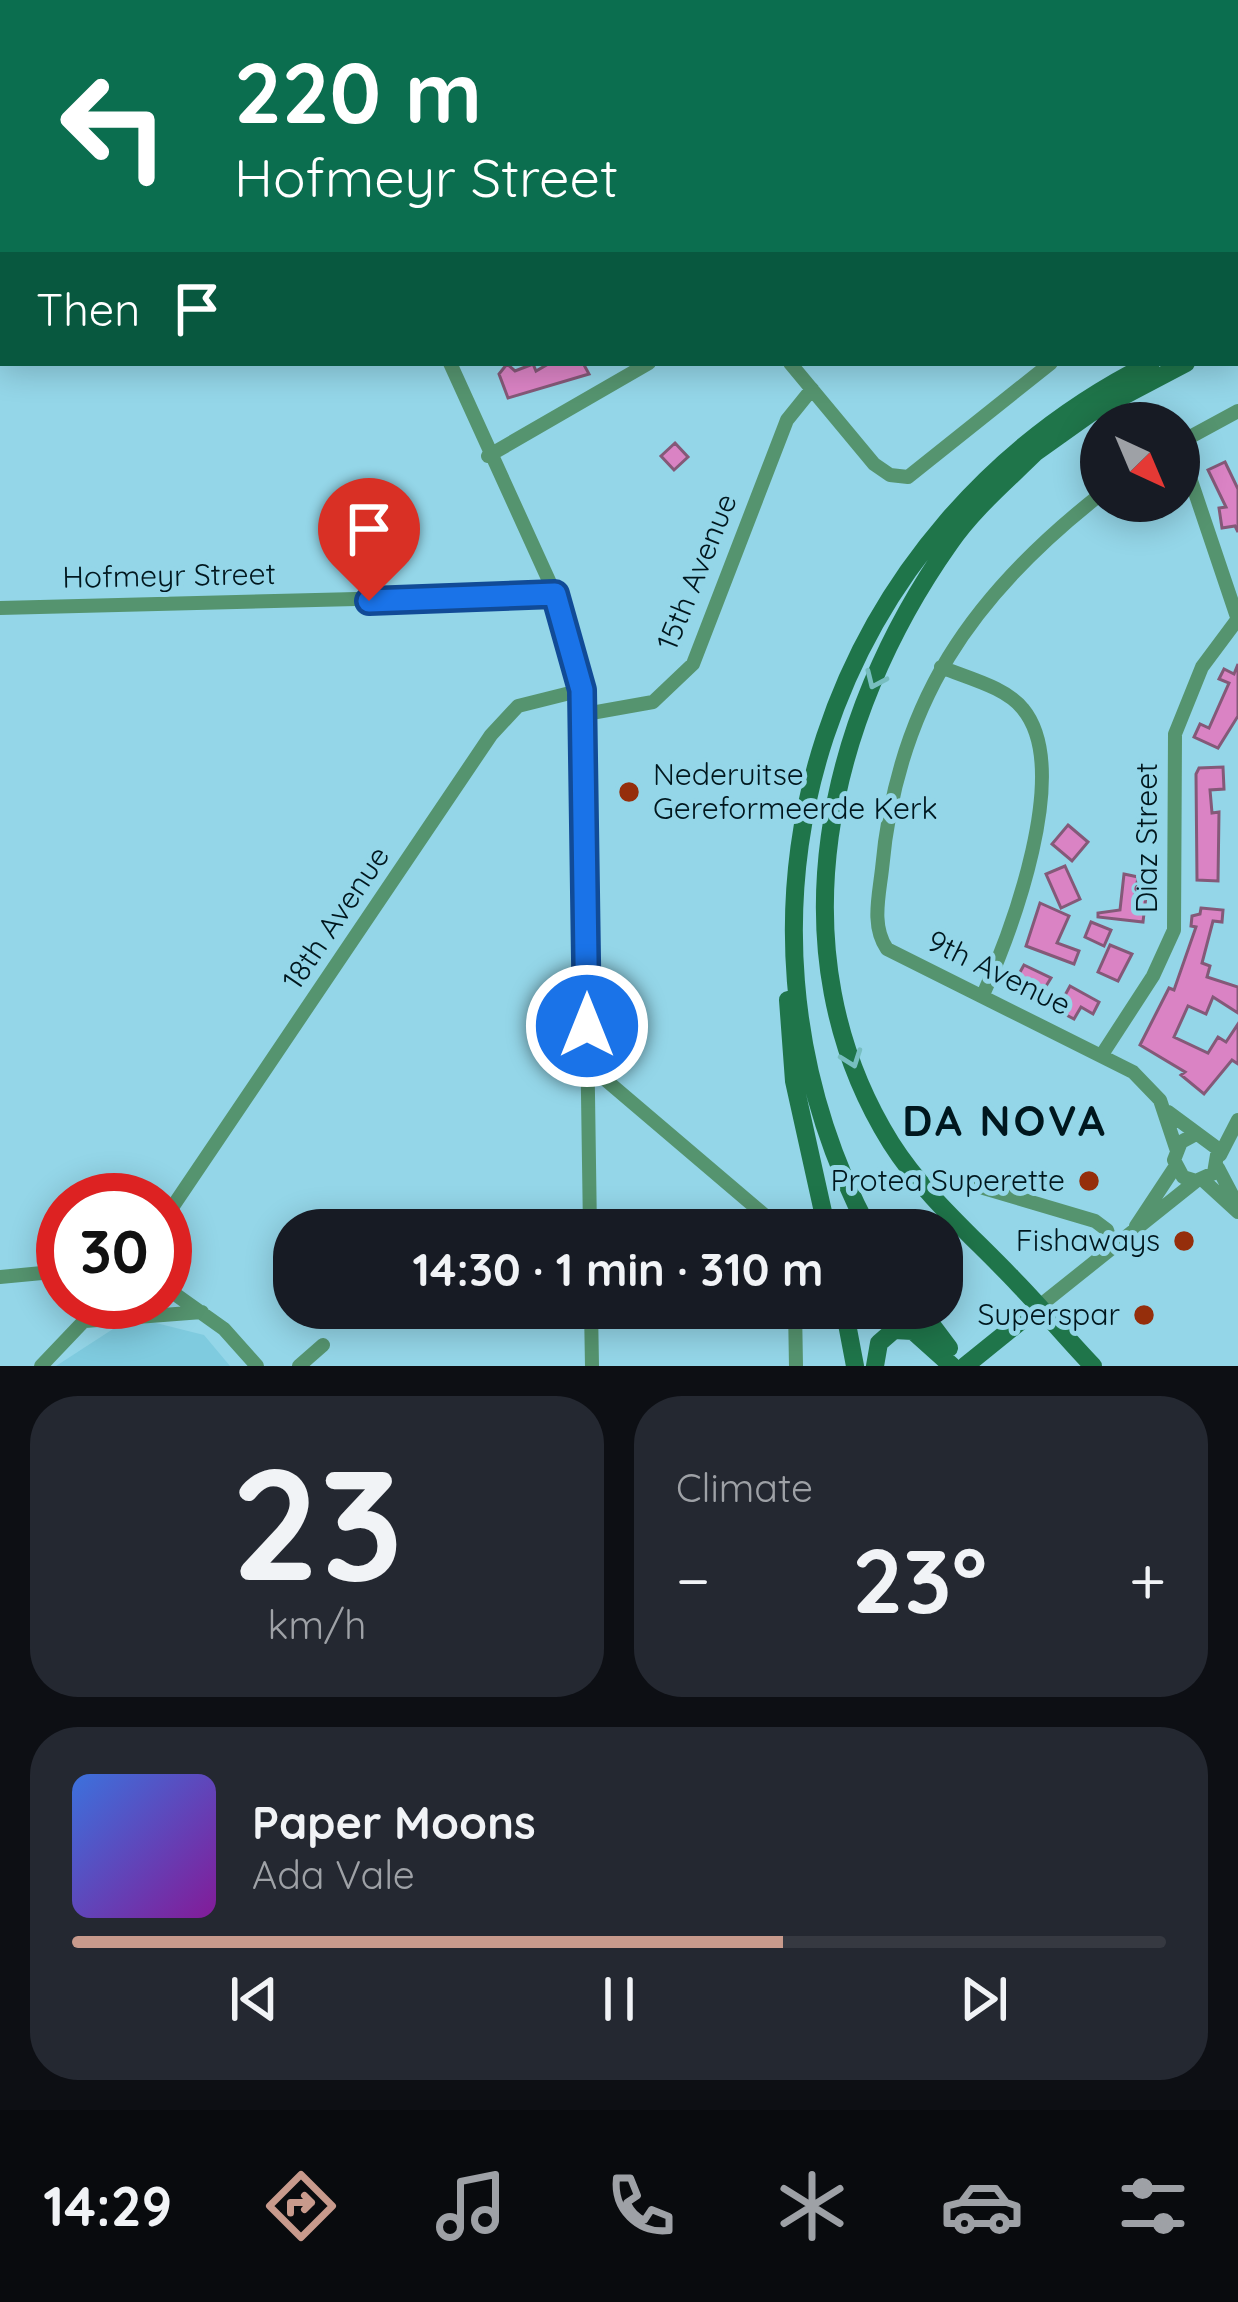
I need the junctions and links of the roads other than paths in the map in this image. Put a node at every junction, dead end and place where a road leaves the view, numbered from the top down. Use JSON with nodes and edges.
{"nodes":[{"id":1,"x":451,"y":366,"type":"edge"},
{"id":2,"x":644,"y":366,"type":"edge"},
{"id":3,"x":793,"y":366,"type":"edge"},
{"id":4,"x":1047,"y":366,"type":"edge"},
{"id":5,"x":1146,"y":366,"type":"edge"},
{"id":6,"x":1180,"y":366,"type":"edge"},
{"id":7,"x":812,"y":389,"type":"junction"},
{"id":8,"x":1238,"y":411,"type":"edge"},
{"id":9,"x":1200,"y":432,"type":"edge"},
{"id":10,"x":1038,"y":450,"type":"junction"},
{"id":11,"x":488,"y":456,"type":"junction"},
{"id":12,"x":1200,"y":507,"type":"edge"},
{"id":13,"x":1080,"y":513,"type":"edge"},
{"id":14,"x":555,"y":594,"type":"junction"},
{"id":15,"x":0,"y":608,"type":"edge"},
{"id":16,"x":1238,"y":620,"type":"edge"},
{"id":17,"x":941,"y":667,"type":"junction"},
{"id":18,"x":582,"y":690,"type":"junction"},
{"id":19,"x":580,"y":715,"type":"junction"},
{"id":20,"x":791,"y":887,"type":"junction"},
{"id":21,"x":983,"y":995,"type":"junction"},
{"id":22,"x":804,"y":1028,"type":"junction"},
{"id":23,"x":1103,"y":1053,"type":"junction"},
{"id":24,"x":587,"y":1064,"type":"junction"},
{"id":25,"x":1164,"y":1108,"type":"junction"},
{"id":26,"x":1238,"y":1119,"type":"edge"},
{"id":27,"x":1199,"y":1136,"type":"junction"},
{"id":28,"x":1177,"y":1148,"type":"junction"},
{"id":29,"x":1219,"y":1162,"type":"junction"},
{"id":30,"x":1175,"y":1167,"type":"junction"},
{"id":31,"x":192,"y":1178,"type":"edge"},
{"id":32,"x":1199,"y":1181,"type":"junction"},
{"id":33,"x":970,"y":1184,"type":"dead end"},
{"id":34,"x":590,"y":1209,"type":"edge"},
{"id":35,"x":757,"y":1209,"type":"edge"},
{"id":36,"x":821,"y":1209,"type":"edge"},
{"id":37,"x":861,"y":1209,"type":"edge"},
{"id":38,"x":1238,"y":1209,"type":"edge"},
{"id":39,"x":1136,"y":1226,"type":"junction"},
{"id":40,"x":1112,"y":1246,"type":"junction"},
{"id":41,"x":36,"y":1274,"type":"edge"},
{"id":42,"x":0,"y":1277,"type":"edge"},
{"id":43,"x":192,"y":1306,"type":"edge"},
{"id":44,"x":1037,"y":1308,"type":"junction"},
{"id":45,"x":202,"y":1312,"type":"junction"},
{"id":46,"x":192,"y":1313,"type":"edge"},
{"id":47,"x":77,"y":1329,"type":"edge"},
{"id":48,"x":591,"y":1329,"type":"edge"},
{"id":49,"x":795,"y":1329,"type":"edge"},
{"id":50,"x":845,"y":1329,"type":"edge"},
{"id":51,"x":849,"y":1329,"type":"edge"},
{"id":52,"x":935,"y":1329,"type":"edge"},
{"id":53,"x":323,"y":1345,"type":"dead end"},
{"id":54,"x":41,"y":1366,"type":"edge"},
{"id":55,"x":257,"y":1366,"type":"edge"},
{"id":56,"x":299,"y":1366,"type":"edge"},
{"id":57,"x":592,"y":1366,"type":"edge"},
{"id":58,"x":796,"y":1366,"type":"edge"},
{"id":59,"x":844,"y":1366,"type":"edge"},
{"id":60,"x":856,"y":1366,"type":"edge"},
{"id":61,"x":875,"y":1366,"type":"edge"},
{"id":62,"x":952,"y":1366,"type":"edge"},
{"id":63,"x":964,"y":1366,"type":"edge"},
{"id":64,"x":1093,"y":1366,"type":"edge"}],
"edges":[{"from":1,"to":11,"type":"street"},
{"from":2,"to":11,"type":"street"},
{"from":3,"to":7,"type":"street"},
{"from":4,"to":7,"type":"street"},
{"from":5,"to":20,"type":"main road"},
{"from":6,"to":10,"type":"main road"},
{"from":7,"to":19,"type":"street","name":"15th Avenue"},
{"from":8,"to":9,"type":"street"},
{"from":10,"to":22,"type":"main road"},
{"from":10,"to":44,"type":"main road","one_way":true},
{"from":11,"to":14,"type":"street"},
{"from":12,"to":16,"type":"street"},
{"from":13,"to":17,"type":"street","name":"9th Avenue"},
{"from":14,"to":15,"type":"street","name":"Hofmeyr Street"},
{"from":14,"to":18,"type":"street"},
{"from":16,"to":23,"type":"street","name":"Diaz Street"},
{"from":17,"to":21,"type":"street"},
{"from":17,"to":21,"type":"street","name":"9th Avenue"},
{"from":18,"to":19,"type":"street"},
{"from":18,"to":31,"type":"street","name":"18th Avenue"},
{"from":19,"to":24,"type":"street"},
{"from":20,"to":22,"type":"main road"},
{"from":20,"to":36,"type":"main road"},
{"from":21,"to":23,"type":"street","name":"9th Avenue"},
{"from":22,"to":37,"type":"main road"},
{"from":23,"to":25,"type":"street","name":"9th Avenue"},
{"from":24,"to":34,"type":"street"},
{"from":24,"to":35,"type":"street"},
{"from":25,"to":27,"type":"street","name":"9th Avenue"},
{"from":25,"to":28,"type":"street","name":"9th Avenue"},
{"from":26,"to":27,"type":"street"},
{"from":26,"to":29,"type":"street"},
{"from":27,"to":28,"type":"street"},
{"from":27,"to":29,"type":"street","name":"9th Avenue"},
{"from":28,"to":30,"type":"street"},
{"from":29,"to":32,"type":"street"},
{"from":29,"to":38,"type":"street","name":"9th Avenue"},
{"from":30,"to":32,"type":"street"},
{"from":30,"to":39,"type":"street"},
{"from":32,"to":38,"type":"street"},
{"from":32,"to":39,"type":"street"},
{"from":33,"to":40,"type":"street"},
{"from":39,"to":40,"type":"street"},
{"from":40,"to":44,"type":"street"},
{"from":41,"to":42,"type":"street"},
{"from":43,"to":45,"type":"street"},
{"from":44,"to":63,"type":"main road"},
{"from":44,"to":64,"type":"main road"},
{"from":45,"to":46,"type":"street"},
{"from":45,"to":55,"type":"street"},
{"from":47,"to":54,"type":"street"},
{"from":48,"to":57,"type":"street"},
{"from":49,"to":58,"type":"street"},
{"from":50,"to":59,"type":"main road"},
{"from":51,"to":60,"type":"main road"},
{"from":52,"to":63,"type":"main road"},
{"from":53,"to":56,"type":"street"},
{"from":61,"to":62,"type":"main road"}]}
